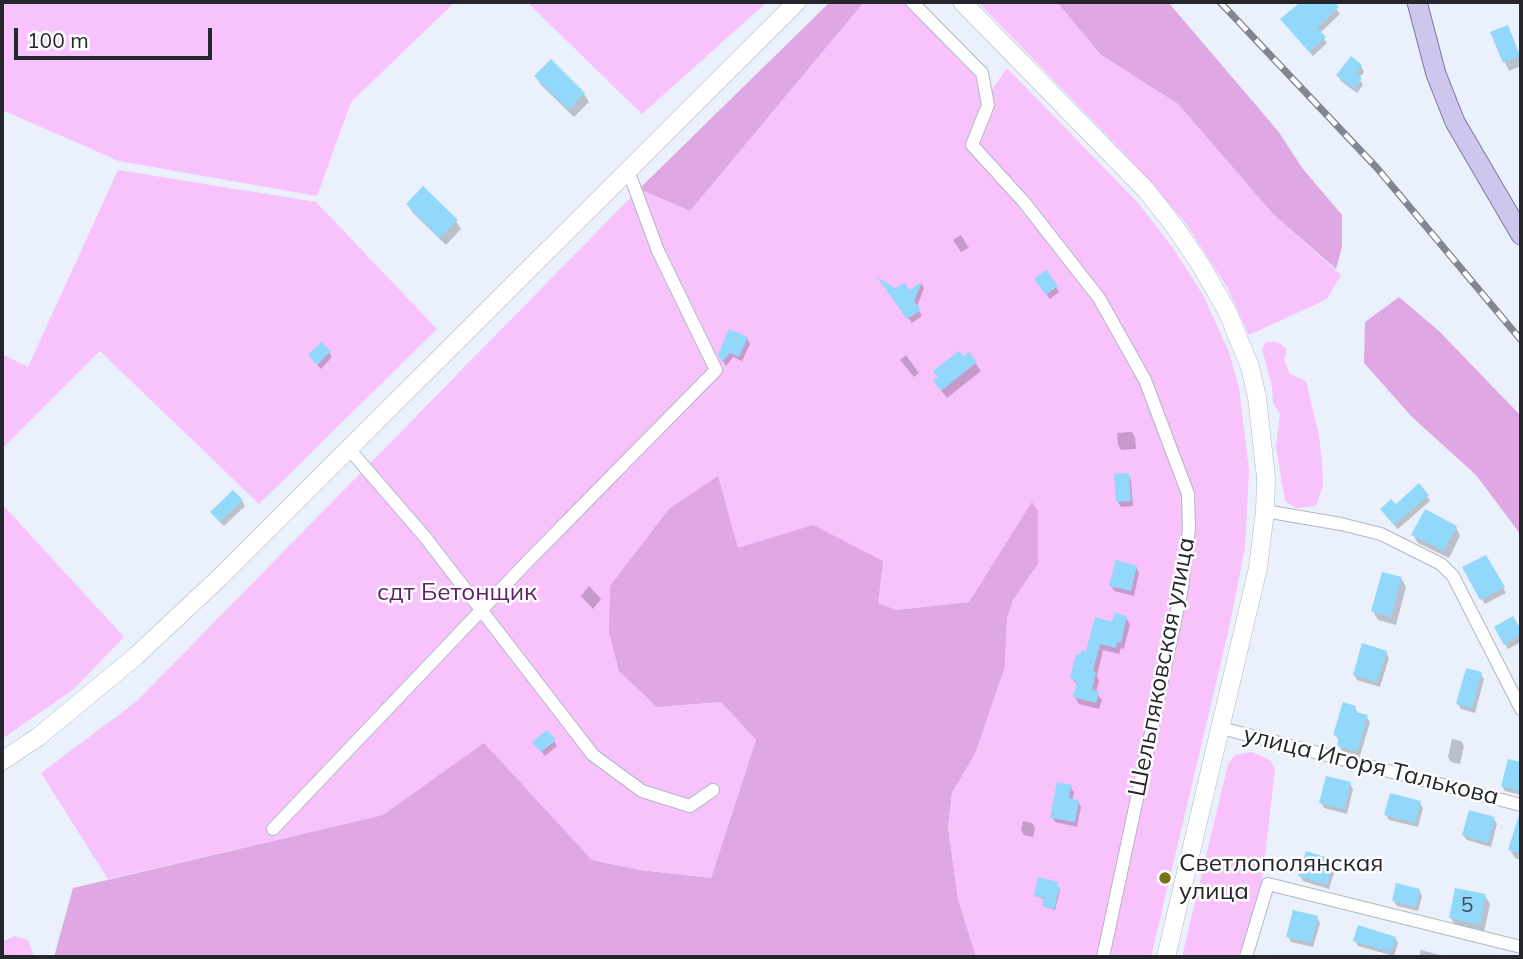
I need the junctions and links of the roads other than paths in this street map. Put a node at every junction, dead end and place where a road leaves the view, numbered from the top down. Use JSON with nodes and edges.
{"nodes":[{"id":1,"x":797,"y":2,"type":"edge"},
{"id":2,"x":912,"y":2,"type":"edge"},
{"id":3,"x":962,"y":2,"type":"edge"},
{"id":4,"x":1417,"y":2,"type":"edge"},
{"id":5,"x":628,"y":170,"type":"junction"},
{"id":6,"x":1521,"y":235,"type":"edge"},
{"id":7,"x":349,"y":449,"type":"junction"},
{"id":8,"x":1265,"y":511,"type":"junction"},
{"id":9,"x":482,"y":610,"type":"junction"},
{"id":10,"x":1521,"y":709,"type":"edge"},
{"id":11,"x":1221,"y":728,"type":"junction"},
{"id":12,"x":2,"y":761,"type":"edge"},
{"id":13,"x":713,"y":790,"type":"dead end"},
{"id":14,"x":1521,"y":804,"type":"edge"},
{"id":15,"x":273,"y":829,"type":"dead end"},
{"id":16,"x":1521,"y":947,"type":"edge"},
{"id":17,"x":1103,"y":957,"type":"edge"},
{"id":18,"x":1166,"y":957,"type":"edge"},
{"id":19,"x":1246,"y":957,"type":"edge"}],
"edges":[{"from":1,"to":5,"type":"main road"},
{"from":2,"to":17,"type":"street","name":"Шельпяковская улица"},
{"from":3,"to":8,"type":"main road"},
{"from":4,"to":6,"type":"main road"},
{"from":5,"to":7,"type":"main road"},
{"from":5,"to":9,"type":"street"},
{"from":7,"to":9,"type":"street"},
{"from":7,"to":12,"type":"main road"},
{"from":8,"to":10,"type":"street"},
{"from":8,"to":11,"type":"main road"},
{"from":9,"to":13,"type":"street"},
{"from":9,"to":15,"type":"street"},
{"from":11,"to":14,"type":"street","name":"улица Игоря Талькова"},
{"from":11,"to":18,"type":"main road"},
{"from":16,"to":19,"type":"street"}]}
